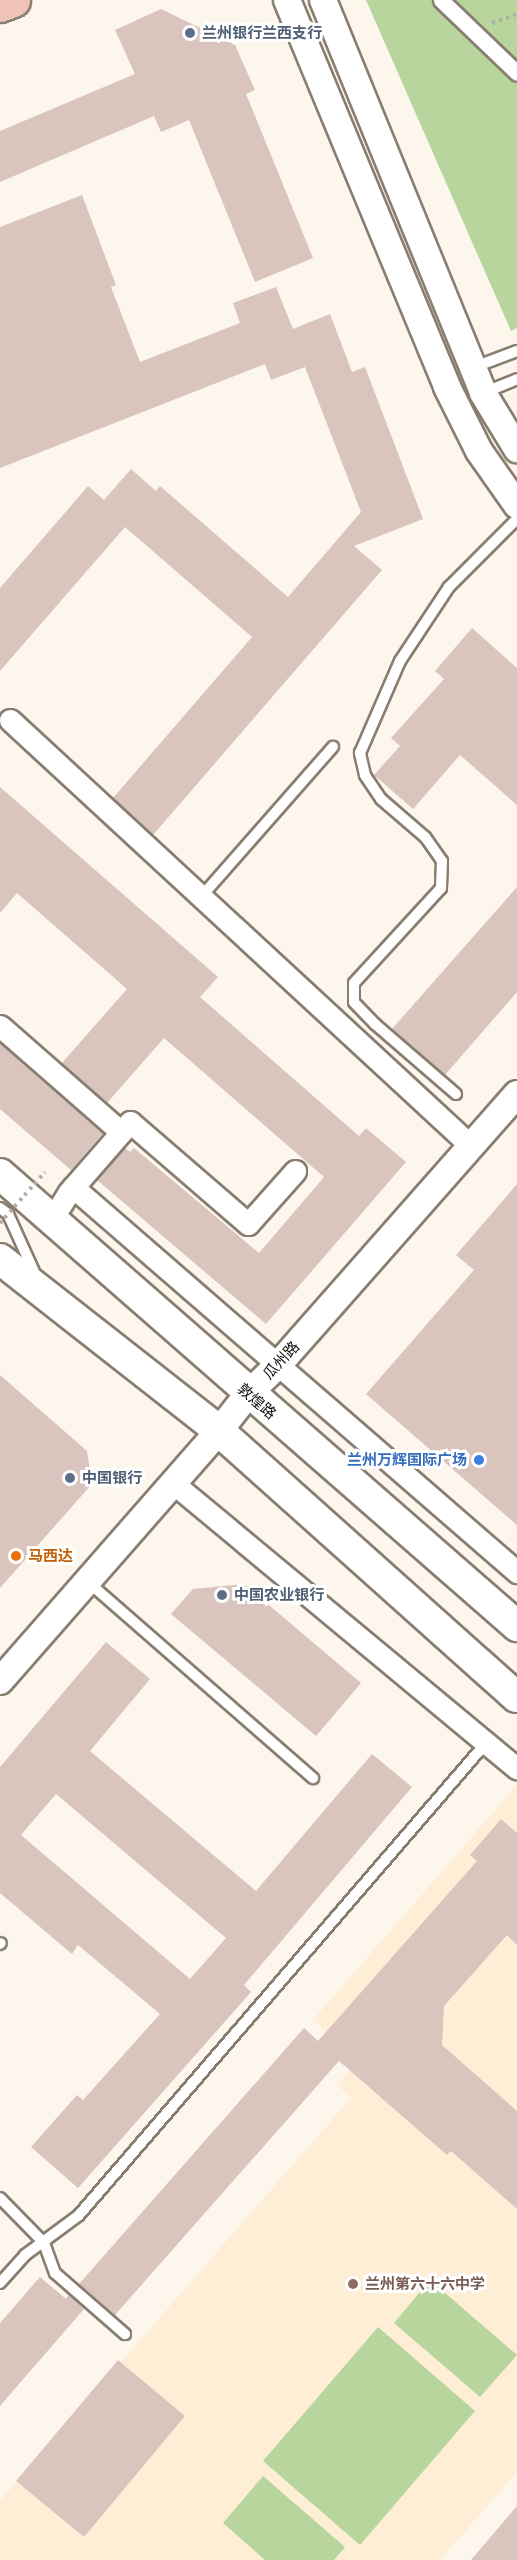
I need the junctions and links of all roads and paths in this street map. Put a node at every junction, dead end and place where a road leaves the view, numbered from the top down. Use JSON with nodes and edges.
{"nodes":[{"id":1,"x":13,"y":0,"type":"edge"},
{"id":2,"x":287,"y":0,"type":"edge"},
{"id":3,"x":323,"y":0,"type":"edge"},
{"id":4,"x":441,"y":0,"type":"edge"},
{"id":5,"x":0,"y":5,"type":"edge"},
{"id":6,"x":517,"y":73,"type":"edge"},
{"id":7,"x":517,"y":351,"type":"edge"},
{"id":8,"x":472,"y":368,"type":"junction"},
{"id":9,"x":517,"y":379,"type":"edge"},
{"id":10,"x":483,"y":393,"type":"junction"},
{"id":11,"x":517,"y":449,"type":"edge"},
{"id":12,"x":517,"y":505,"type":"edge"},
{"id":13,"x":517,"y":519,"type":"edge"},
{"id":14,"x":10,"y":720,"type":"dead end"},
{"id":15,"x":333,"y":747,"type":"dead end"},
{"id":16,"x":201,"y":897,"type":"junction"},
{"id":17,"x":0,"y":1026,"type":"edge"},
{"id":18,"x":456,"y":1094,"type":"dead end"},
{"id":19,"x":517,"y":1094,"type":"edge"},
{"id":20,"x":122,"y":1132,"type":"junction"},
{"id":21,"x":471,"y":1146,"type":"junction"},
{"id":22,"x":295,"y":1171,"type":"dead end"},
{"id":23,"x":45,"y":1172,"type":"dead end"},
{"id":24,"x":0,"y":1174,"type":"edge"},
{"id":25,"x":73,"y":1187,"type":"junction"},
{"id":26,"x":3,"y":1215,"type":"edge"},
{"id":27,"x":52,"y":1219,"type":"junction"},
{"id":28,"x":0,"y":1259,"type":"edge"},
{"id":29,"x":44,"y":1294,"type":"junction"},
{"id":30,"x":279,"y":1364,"type":"junction"},
{"id":31,"x":249,"y":1394,"type":"junction"},
{"id":32,"x":219,"y":1431,"type":"junction"},
{"id":33,"x":173,"y":1483,"type":"junction"},
{"id":34,"x":517,"y":1572,"type":"edge"},
{"id":35,"x":87,"y":1581,"type":"junction"},
{"id":36,"x":517,"y":1626,"type":"edge"},
{"id":37,"x":0,"y":1681,"type":"edge"},
{"id":38,"x":517,"y":1697,"type":"edge"},
{"id":39,"x":486,"y":1743,"type":"junction"},
{"id":40,"x":517,"y":1770,"type":"edge"},
{"id":41,"x":313,"y":1778,"type":"dead end"},
{"id":42,"x":0,"y":2198,"type":"edge"},
{"id":43,"x":44,"y":2243,"type":"junction"},
{"id":44,"x":0,"y":2283,"type":"edge"},
{"id":45,"x":125,"y":2334,"type":"dead end"}],
"edges":[{"from":1,"to":5,"type":"main road"},
{"from":2,"to":12,"type":"street"},
{"from":3,"to":8,"type":"street"},
{"from":4,"to":6,"type":"street"},
{"from":7,"to":8,"type":"lane"},
{"from":8,"to":10,"type":"street"},
{"from":9,"to":10,"type":"lane"},
{"from":10,"to":11,"type":"street"},
{"from":13,"to":18,"type":"lane"},
{"from":14,"to":16,"type":"street"},
{"from":15,"to":16,"type":"lane"},
{"from":16,"to":21,"type":"street"},
{"from":17,"to":20,"type":"street"},
{"from":19,"to":21,"type":"street","name":"瓜州路"},
{"from":20,"to":22,"type":"street"},
{"from":20,"to":25,"type":"street"},
{"from":21,"to":30,"type":"street","name":"瓜州路"},
{"from":23,"to":26,"type":"path","bridge":true},
{"from":24,"to":27,"type":"main road","name":"敦煌路"},
{"from":25,"to":27,"type":"street"},
{"from":25,"to":30,"type":"street"},
{"from":26,"to":29,"type":"lane"},
{"from":27,"to":31,"type":"main road","name":"敦煌路"},
{"from":28,"to":29,"type":"main road"},
{"from":29,"to":32,"type":"main road"},
{"from":30,"to":31,"type":"street","name":"瓜州路"},
{"from":30,"to":34,"type":"street"},
{"from":31,"to":32,"type":"street","name":"瓜州路"},
{"from":31,"to":36,"type":"main road","name":"敦煌路"},
{"from":32,"to":33,"type":"street","name":"瓜州路"},
{"from":32,"to":38,"type":"main road"},
{"from":33,"to":35,"type":"street","name":"瓜州路"},
{"from":33,"to":39,"type":"street"},
{"from":35,"to":37,"type":"street","name":"瓜州路"},
{"from":35,"to":41,"type":"lane"},
{"from":39,"to":40,"type":"street"},
{"from":39,"to":43,"type":"lane"},
{"from":42,"to":43,"type":"lane"},
{"from":43,"to":44,"type":"lane"},
{"from":43,"to":45,"type":"lane"}]}
